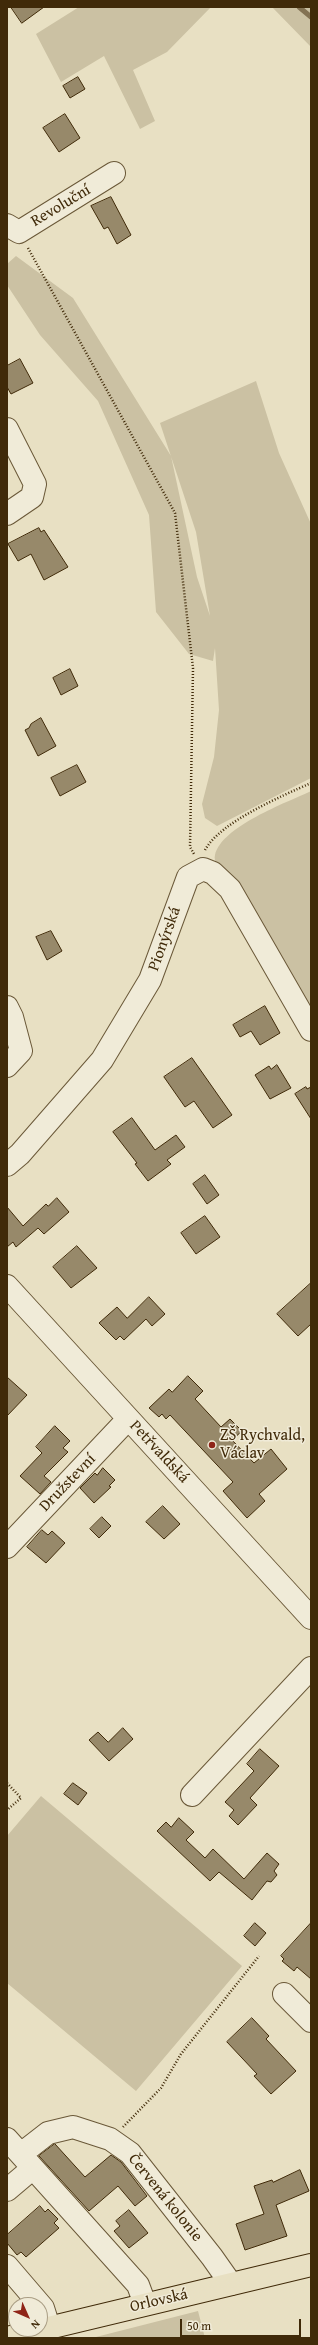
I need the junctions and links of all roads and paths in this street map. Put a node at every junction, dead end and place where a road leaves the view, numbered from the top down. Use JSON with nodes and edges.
{"nodes":[{"id":1,"x":114,"y":173,"type":"dead end"},
{"id":2,"x":13,"y":228,"type":"edge"},
{"id":3,"x":7,"y":429,"type":"edge"},
{"id":4,"x":7,"y":514,"type":"edge"},
{"id":5,"x":311,"y":783,"type":"edge"},
{"id":6,"x":203,"y":856,"type":"dead end"},
{"id":7,"x":196,"y":857,"type":"dead end"},
{"id":8,"x":7,"y":1007,"type":"edge"},
{"id":9,"x":311,"y":1030,"type":"edge"},
{"id":10,"x":7,"y":1066,"type":"edge"},
{"id":11,"x":7,"y":1165,"type":"edge"},
{"id":12,"x":10,"y":1295,"type":"edge"},
{"id":13,"x":128,"y":1419,"type":"junction"},
{"id":14,"x":7,"y":1547,"type":"edge"},
{"id":15,"x":311,"y":1618,"type":"edge"},
{"id":16,"x":311,"y":1668,"type":"edge"},
{"id":17,"x":7,"y":1784,"type":"edge"},
{"id":18,"x":192,"y":1795,"type":"dead end"},
{"id":19,"x":7,"y":1810,"type":"edge"},
{"id":20,"x":260,"y":1956,"type":"dead end"},
{"id":21,"x":284,"y":1994,"type":"dead end"},
{"id":22,"x":311,"y":2021,"type":"edge"},
{"id":23,"x":110,"y":2139,"type":"junction"},
{"id":24,"x":20,"y":2154,"type":"edge"},
{"id":25,"x":7,"y":2190,"type":"edge"},
{"id":26,"x":311,"y":2265,"type":"edge"},
{"id":27,"x":7,"y":2266,"type":"edge"},
{"id":28,"x":231,"y":2284,"type":"junction"},
{"id":29,"x":145,"y":2304,"type":"junction"},
{"id":30,"x":49,"y":2327,"type":"junction"},
{"id":31,"x":7,"y":2338,"type":"edge"}],
"edges":[{"from":1,"to":2,"type":"street","name":"Revoluční"},
{"from":2,"to":7,"type":"path"},
{"from":3,"to":4,"type":"street"},
{"from":5,"to":6,"type":"path"},
{"from":8,"to":10,"type":"street"},
{"from":9,"to":11,"type":"street","name":"Pionýrská"},
{"from":12,"to":13,"type":"street","name":"Petřvaldská"},
{"from":13,"to":14,"type":"street","name":"Družstevní"},
{"from":13,"to":15,"type":"street","name":"Petřvaldská"},
{"from":16,"to":18,"type":"street"},
{"from":17,"to":19,"type":"path"},
{"from":20,"to":23,"type":"path"},
{"from":21,"to":22,"type":"street"},
{"from":23,"to":24,"type":"street","name":"Červená kolonie"},
{"from":23,"to":28,"type":"street","name":"Červená kolonie"},
{"from":24,"to":25,"type":"street","name":"Červená kolonie"},
{"from":24,"to":29,"type":"street"},
{"from":26,"to":28,"type":"main road","name":"Orlovská"},
{"from":27,"to":30,"type":"street"},
{"from":28,"to":29,"type":"main road","name":"Orlovská"},
{"from":29,"to":30,"type":"main road","name":"Orlovská"},
{"from":30,"to":31,"type":"main road","name":"Orlovská"}]}
